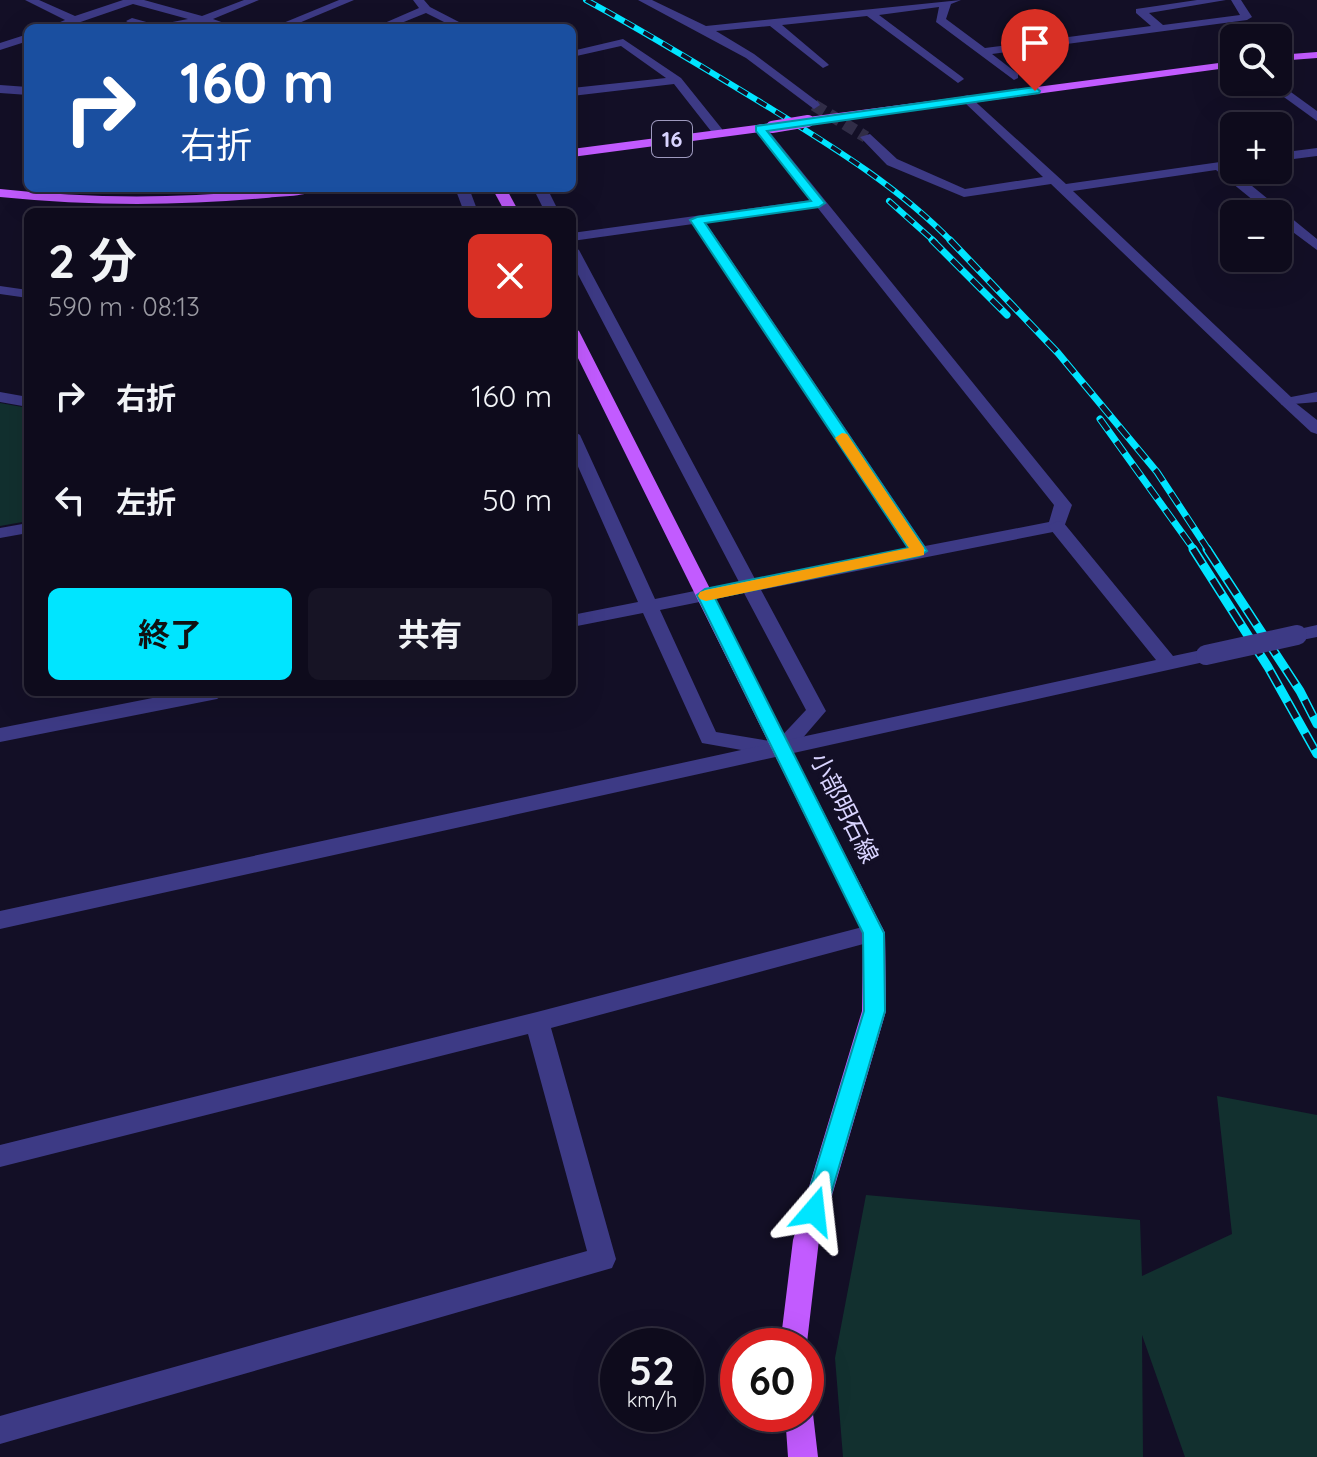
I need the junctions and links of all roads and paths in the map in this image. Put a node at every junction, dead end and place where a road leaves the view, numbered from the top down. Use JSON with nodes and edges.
{"nodes":[{"id":1,"x":30,"y":0,"type":"edge"},
{"id":2,"x":132,"y":0,"type":"edge"},
{"id":3,"x":254,"y":0,"type":"edge"},
{"id":4,"x":349,"y":0,"type":"edge"},
{"id":5,"x":643,"y":0,"type":"edge"},
{"id":6,"x":1221,"y":0,"type":"edge"},
{"id":7,"x":1236,"y":0,"type":"edge"},
{"id":8,"x":951,"y":1,"type":"edge"},
{"id":9,"x":422,"y":4,"type":"edge"},
{"id":10,"x":868,"y":12,"type":"junction"},
{"id":11,"x":204,"y":19,"type":"junction"},
{"id":12,"x":74,"y":20,"type":"junction"},
{"id":13,"x":132,"y":21,"type":"dead end"},
{"id":14,"x":771,"y":21,"type":"junction"},
{"id":15,"x":63,"y":24,"type":"edge"},
{"id":16,"x":142,"y":24,"type":"edge"},
{"id":17,"x":177,"y":24,"type":"edge"},
{"id":18,"x":220,"y":24,"type":"edge"},
{"id":19,"x":287,"y":24,"type":"edge"},
{"id":20,"x":386,"y":24,"type":"edge"},
{"id":21,"x":449,"y":24,"type":"edge"},
{"id":22,"x":704,"y":29,"type":"junction"},
{"id":23,"x":1161,"y":29,"type":"junction"},
{"id":24,"x":24,"y":38,"type":"edge"},
{"id":25,"x":0,"y":47,"type":"edge"},
{"id":26,"x":982,"y":52,"type":"junction"},
{"id":27,"x":576,"y":53,"type":"edge"},
{"id":28,"x":1317,"y":55,"type":"edge"},
{"id":29,"x":1292,"y":57,"type":"edge"},
{"id":30,"x":823,"y":65,"type":"dead end"},
{"id":31,"x":1292,"y":65,"type":"edge"},
{"id":32,"x":1317,"y":65,"type":"edge"},
{"id":33,"x":1220,"y":66,"type":"edge"},
{"id":34,"x":1014,"y":76,"type":"dead end"},
{"id":35,"x":958,"y":79,"type":"dead end"},
{"id":36,"x":677,"y":80,"type":"junction"},
{"id":37,"x":0,"y":89,"type":"edge"},
{"id":38,"x":24,"y":91,"type":"edge"},
{"id":39,"x":576,"y":92,"type":"edge"},
{"id":40,"x":1288,"y":96,"type":"edge"},
{"id":41,"x":968,"y":99,"type":"junction"},
{"id":42,"x":814,"y":105,"type":"tunnel mouth"},
{"id":43,"x":1317,"y":117,"type":"edge"},
{"id":44,"x":766,"y":128,"type":"junction"},
{"id":45,"x":718,"y":132,"type":"junction"},
{"id":46,"x":866,"y":137,"type":"tunnel mouth"},
{"id":47,"x":576,"y":152,"type":"edge"},
{"id":48,"x":1317,"y":152,"type":"edge"},
{"id":49,"x":1292,"y":155,"type":"edge"},
{"id":50,"x":1219,"y":166,"type":"joint"},
{"id":51,"x":1058,"y":184,"type":"junction"},
{"id":52,"x":260,"y":192,"type":"edge"},
{"id":53,"x":0,"y":193,"type":"edge"},
{"id":54,"x":1261,"y":200,"type":"edge"},
{"id":55,"x":819,"y":203,"type":"junction"},
{"id":56,"x":697,"y":220,"type":"junction"},
{"id":57,"x":1292,"y":225,"type":"edge"},
{"id":58,"x":576,"y":236,"type":"edge"},
{"id":59,"x":1317,"y":246,"type":"edge"},
{"id":60,"x":576,"y":258,"type":"edge"},
{"id":61,"x":0,"y":290,"type":"edge"},
{"id":62,"x":24,"y":293,"type":"edge"},
{"id":63,"x":576,"y":339,"type":"edge"},
{"id":64,"x":0,"y":397,"type":"edge"},
{"id":65,"x":1317,"y":397,"type":"edge"},
{"id":66,"x":24,"y":401,"type":"edge"},
{"id":67,"x":1288,"y":402,"type":"junction"},
{"id":68,"x":1317,"y":429,"type":"edge"},
{"id":69,"x":576,"y":444,"type":"edge"},
{"id":70,"x":1057,"y":526,"type":"junction"},
{"id":71,"x":24,"y":529,"type":"edge"},
{"id":72,"x":0,"y":533,"type":"edge"},
{"id":73,"x":919,"y":551,"type":"junction"},
{"id":74,"x":749,"y":586,"type":"junction"},
{"id":75,"x":705,"y":595,"type":"junction"},
{"id":76,"x":650,"y":606,"type":"junction"},
{"id":77,"x":576,"y":620,"type":"edge"},
{"id":78,"x":1317,"y":631,"type":"edge"},
{"id":79,"x":1168,"y":662,"type":"junction"},
{"id":80,"x":178,"y":696,"type":"edge"},
{"id":81,"x":148,"y":699,"type":"edge"},
{"id":82,"x":0,"y":735,"type":"edge"},
{"id":83,"x":781,"y":750,"type":"junction"},
{"id":84,"x":0,"y":920,"type":"edge"},
{"id":85,"x":874,"y":933,"type":"junction"},
{"id":86,"x":537,"y":1022,"type":"junction"},
{"id":87,"x":0,"y":1156,"type":"edge"},
{"id":88,"x":796,"y":1328,"type":"edge"},
{"id":89,"x":0,"y":1430,"type":"edge"},
{"id":90,"x":801,"y":1432,"type":"edge"},
{"id":91,"x":803,"y":1457,"type":"edge"}],
"edges":[{"from":1,"to":12,"type":"street"},
{"from":2,"to":11,"type":"street"},
{"from":2,"to":12,"type":"street"},
{"from":3,"to":11,"type":"street"},
{"from":4,"to":19,"type":"street"},
{"from":5,"to":22,"type":"street"},
{"from":6,"to":23,"type":"street"},
{"from":7,"to":23,"type":"street"},
{"from":8,"to":10,"type":"street"},
{"from":8,"to":26,"type":"street"},
{"from":9,"to":20,"type":"street"},
{"from":9,"to":21,"type":"street"},
{"from":10,"to":14,"type":"street"},
{"from":10,"to":35,"type":"street"},
{"from":11,"to":17,"type":"street"},
{"from":11,"to":18,"type":"street"},
{"from":12,"to":15,"type":"street"},
{"from":13,"to":16,"type":"street"},
{"from":14,"to":22,"type":"street"},
{"from":14,"to":30,"type":"street"},
{"from":22,"to":42,"type":"street"},
{"from":23,"to":26,"type":"street"},
{"from":24,"to":25,"type":"street"},
{"from":26,"to":34,"type":"street"},
{"from":27,"to":36,"type":"street"},
{"from":28,"to":29,"type":"main road"},
{"from":31,"to":32,"type":"main road"},
{"from":33,"to":41,"type":"main road","number":"16"},
{"from":36,"to":39,"type":"street"},
{"from":36,"to":45,"type":"street"},
{"from":37,"to":38,"type":"street"},
{"from":40,"to":43,"type":"street"},
{"from":41,"to":44,"type":"main road","number":"16","bridge":true},
{"from":41,"to":51,"type":"street"},
{"from":44,"to":45,"type":"main road","number":"16"},
{"from":44,"to":55,"type":"street"},
{"from":45,"to":47,"type":"main road","number":"16"},
{"from":46,"to":51,"type":"street"},
{"from":48,"to":49,"type":"street"},
{"from":50,"to":51,"type":"street"},
{"from":50,"to":54,"type":"street"},
{"from":51,"to":67,"type":"street"},
{"from":52,"to":53,"type":"main road"},
{"from":55,"to":56,"type":"street"},
{"from":55,"to":70,"type":"street"},
{"from":56,"to":58,"type":"street"},
{"from":56,"to":73,"type":"street"},
{"from":57,"to":59,"type":"street"},
{"from":60,"to":74,"type":"street"},
{"from":61,"to":62,"type":"street"},
{"from":63,"to":75,"type":"main road","name":"小部明石線"},
{"from":64,"to":66,"type":"street"},
{"from":65,"to":67,"type":"street"},
{"from":67,"to":68,"type":"street"},
{"from":69,"to":76,"type":"street"},
{"from":70,"to":73,"type":"street"},
{"from":70,"to":79,"type":"street"},
{"from":71,"to":72,"type":"street"},
{"from":73,"to":74,"type":"street"},
{"from":74,"to":75,"type":"street"},
{"from":74,"to":83,"type":"street"},
{"from":75,"to":76,"type":"street"},
{"from":75,"to":83,"type":"main road","name":"小部明石線"},
{"from":76,"to":77,"type":"street"},
{"from":76,"to":83,"type":"street"},
{"from":78,"to":79,"type":"street","bridge":true},
{"from":79,"to":83,"type":"street"},
{"from":80,"to":81,"type":"street"},
{"from":81,"to":82,"type":"street"},
{"from":83,"to":84,"type":"street"},
{"from":83,"to":85,"type":"main road","name":"小部明石線"},
{"from":85,"to":86,"type":"street"},
{"from":85,"to":88,"type":"main road","name":"小部明石線"},
{"from":86,"to":87,"type":"street"},
{"from":86,"to":89,"type":"street"},
{"from":90,"to":91,"type":"main road"}]}
